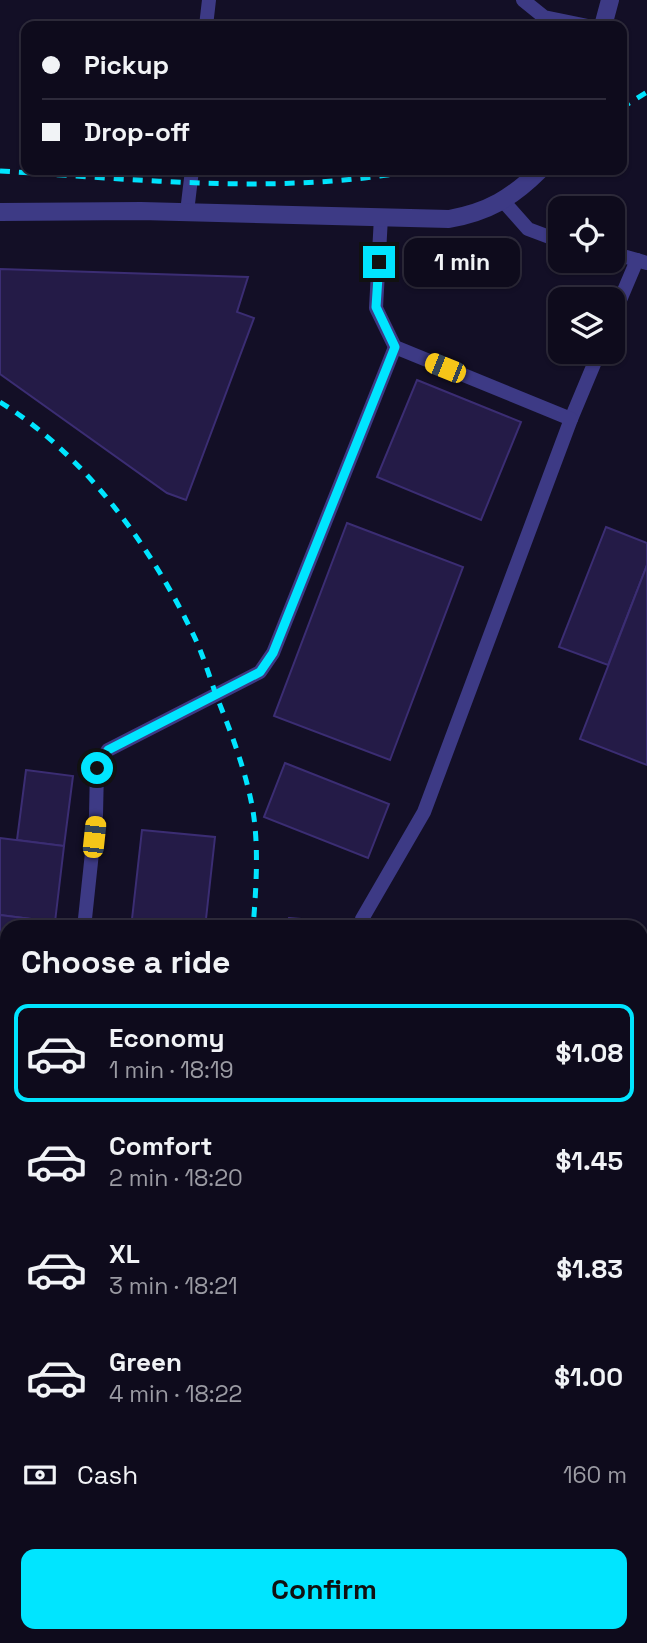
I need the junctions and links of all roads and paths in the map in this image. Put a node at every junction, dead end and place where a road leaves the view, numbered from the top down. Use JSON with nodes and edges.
{"nodes":[{"id":1,"x":209,"y":0,"type":"edge"},
{"id":2,"x":523,"y":0,"type":"edge"},
{"id":3,"x":610,"y":0,"type":"edge"},
{"id":4,"x":207,"y":21,"type":"edge"},
{"id":5,"x":564,"y":21,"type":"edge"},
{"id":6,"x":604,"y":21,"type":"edge"},
{"id":7,"x":191,"y":175,"type":"edge"},
{"id":8,"x":535,"y":175,"type":"edge"},
{"id":9,"x":504,"y":202,"type":"junction"},
{"id":10,"x":0,"y":212,"type":"edge"},
{"id":11,"x":187,"y":212,"type":"junction"},
{"id":12,"x":381,"y":218,"type":"junction"},
{"id":13,"x":548,"y":236,"type":"edge"},
{"id":14,"x":625,"y":256,"type":"edge"},
{"id":15,"x":642,"y":261,"type":"edge"},
{"id":16,"x":625,"y":294,"type":"edge"},
{"id":17,"x":395,"y":347,"type":"junction"},
{"id":18,"x":594,"y":364,"type":"edge"},
{"id":19,"x":571,"y":419,"type":"junction"},
{"id":20,"x":85,"y":920,"type":"edge"},
{"id":21,"x":362,"y":920,"type":"edge"}],
"edges":[{"from":1,"to":4,"type":"lane"},
{"from":2,"to":5,"type":"lane"},
{"from":3,"to":6,"type":"street"},
{"from":7,"to":11,"type":"lane"},
{"from":8,"to":9,"type":"street"},
{"from":9,"to":12,"type":"street"},
{"from":9,"to":13,"type":"lane"},
{"from":10,"to":11,"type":"street"},
{"from":11,"to":12,"type":"street"},
{"from":12,"to":17,"type":"lane"},
{"from":14,"to":15,"type":"lane"},
{"from":15,"to":16,"type":"lane"},
{"from":17,"to":19,"type":"lane"},
{"from":17,"to":20,"type":"lane"},
{"from":18,"to":19,"type":"lane"},
{"from":19,"to":21,"type":"lane"}]}
